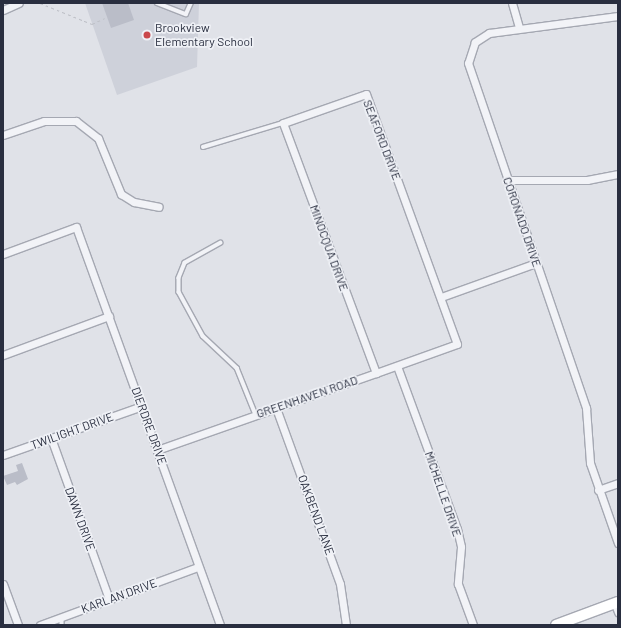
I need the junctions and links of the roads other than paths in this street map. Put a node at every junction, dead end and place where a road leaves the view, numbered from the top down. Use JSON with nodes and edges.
{"nodes":[{"id":1,"x":19,"y":3,"type":"edge"},
{"id":2,"x":157,"y":3,"type":"edge"},
{"id":3,"x":191,"y":3,"type":"edge"},
{"id":4,"x":512,"y":3,"type":"edge"},
{"id":5,"x":3,"y":10,"type":"edge"},
{"id":6,"x":618,"y":16,"type":"edge"},
{"id":7,"x":520,"y":27,"type":"junction"},
{"id":8,"x":283,"y":123,"type":"junction"},
{"id":9,"x":3,"y":135,"type":"edge"},
{"id":10,"x":203,"y":147,"type":"dead end"},
{"id":11,"x":618,"y":174,"type":"edge"},
{"id":12,"x":508,"y":180,"type":"junction"},
{"id":13,"x":160,"y":207,"type":"dead end"},
{"id":14,"x":221,"y":243,"type":"dead end"},
{"id":15,"x":3,"y":254,"type":"edge"},
{"id":16,"x":536,"y":263,"type":"junction"},
{"id":17,"x":440,"y":297,"type":"junction"},
{"id":18,"x":109,"y":316,"type":"junction"},
{"id":19,"x":458,"y":344,"type":"joint"},
{"id":20,"x":3,"y":355,"type":"edge"},
{"id":21,"x":397,"y":366,"type":"junction"},
{"id":22,"x":376,"y":373,"type":"junction"},
{"id":23,"x":142,"y":406,"type":"junction"},
{"id":24,"x":276,"y":408,"type":"junction"},
{"id":25,"x":256,"y":415,"type":"junction"},
{"id":26,"x":51,"y":438,"type":"junction"},
{"id":27,"x":157,"y":450,"type":"junction"},
{"id":28,"x":3,"y":455,"type":"edge"},
{"id":29,"x":618,"y":483,"type":"edge"},
{"id":30,"x":598,"y":490,"type":"junction"},
{"id":31,"x":618,"y":543,"type":"edge"},
{"id":32,"x":198,"y":567,"type":"junction"},
{"id":33,"x":3,"y":584,"type":"edge"},
{"id":34,"x":109,"y":600,"type":"junction"},
{"id":35,"x":617,"y":606,"type":"edge"},
{"id":36,"x":62,"y":617,"type":"junction"},
{"id":37,"x":18,"y":625,"type":"edge"},
{"id":38,"x":40,"y":625,"type":"edge"},
{"id":39,"x":62,"y":625,"type":"edge"},
{"id":40,"x":220,"y":625,"type":"edge"},
{"id":41,"x":346,"y":625,"type":"edge"},
{"id":42,"x":473,"y":625,"type":"edge"},
{"id":43,"x":556,"y":625,"type":"edge"}],
"edges":[{"from":1,"to":5,"type":"street"},
{"from":2,"to":3,"type":"lane"},
{"from":4,"to":7,"type":"street"},
{"from":6,"to":7,"type":"street","name":"CORONADO DRIVE"},
{"from":7,"to":12,"type":"street","name":"CORONADO DRIVE"},
{"from":8,"to":10,"type":"lane","name":"SEAFORD DRIVE"},
{"from":8,"to":17,"type":"street","name":"SEAFORD DRIVE"},
{"from":8,"to":22,"type":"street","name":"MINOCQUA DRIVE"},
{"from":9,"to":13,"type":"street"},
{"from":11,"to":12,"type":"street"},
{"from":12,"to":16,"type":"street","name":"CORONADO DRIVE"},
{"from":14,"to":25,"type":"lane"},
{"from":15,"to":18,"type":"street","name":"DIERDRE DRIVE"},
{"from":16,"to":17,"type":"street"},
{"from":16,"to":30,"type":"street","name":"CORONADO DRIVE"},
{"from":17,"to":19,"type":"street","name":"SEAFORD DRIVE"},
{"from":18,"to":20,"type":"street"},
{"from":18,"to":23,"type":"street","name":"DIERDRE DRIVE"},
{"from":19,"to":21,"type":"street","name":"GREENHAVEN ROAD"},
{"from":21,"to":22,"type":"street","name":"GREENHAVEN ROAD"},
{"from":21,"to":42,"type":"street","name":"MICHELLE DRIVE"},
{"from":22,"to":24,"type":"street","name":"GREENHAVEN ROAD"},
{"from":23,"to":26,"type":"street","name":"TWILIGHT DRIVE"},
{"from":23,"to":27,"type":"street","name":"DIERDRE DRIVE"},
{"from":24,"to":25,"type":"street","name":"GREENHAVEN ROAD"},
{"from":24,"to":41,"type":"street","name":"OAKBEND LANE"},
{"from":25,"to":27,"type":"street","name":"GREENHAVEN ROAD"},
{"from":26,"to":28,"type":"street","name":"TWILIGHT DRIVE"},
{"from":26,"to":34,"type":"street","name":"DAWN DRIVE"},
{"from":27,"to":32,"type":"street","name":"DIERDRE DRIVE"},
{"from":29,"to":30,"type":"street"},
{"from":30,"to":31,"type":"street","name":"CORONADO DRIVE"},
{"from":32,"to":34,"type":"street","name":"KARLAN DRIVE"},
{"from":32,"to":40,"type":"street","name":"DIERDRE DRIVE"},
{"from":33,"to":37,"type":"street"},
{"from":34,"to":36,"type":"street","name":"KARLAN DRIVE"},
{"from":35,"to":43,"type":"main road"},
{"from":36,"to":38,"type":"street","name":"KARLAN DRIVE"},
{"from":36,"to":39,"type":"lane"}]}
